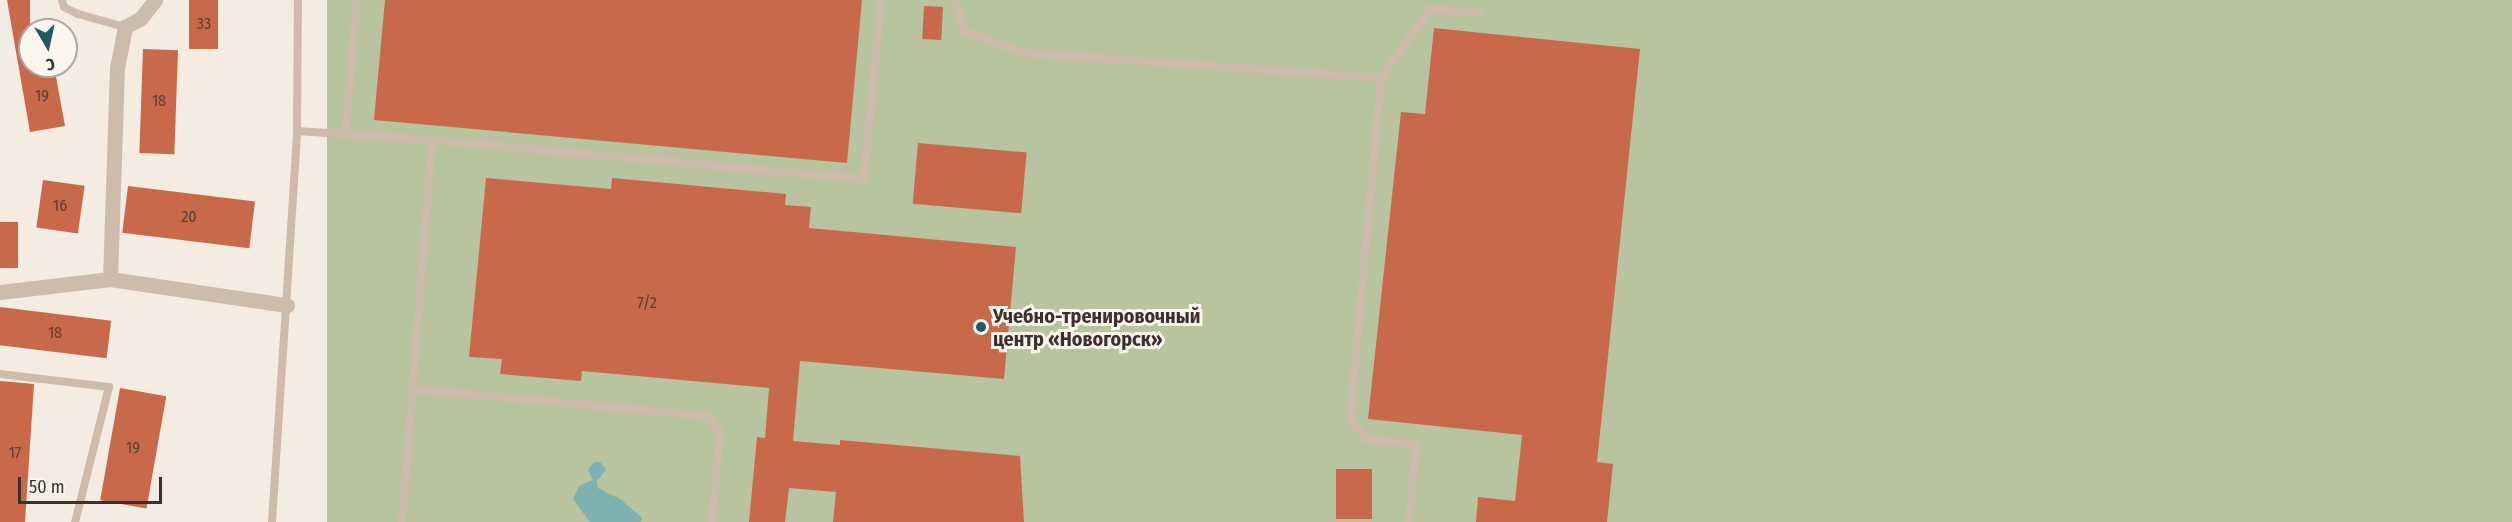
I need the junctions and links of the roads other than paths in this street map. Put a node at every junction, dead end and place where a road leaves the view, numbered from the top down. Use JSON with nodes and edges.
{"nodes":[{"id":1,"x":62,"y":0,"type":"edge"},
{"id":2,"x":154,"y":0,"type":"edge"},
{"id":3,"x":298,"y":0,"type":"edge"},
{"id":4,"x":357,"y":0,"type":"edge"},
{"id":5,"x":881,"y":0,"type":"edge"},
{"id":6,"x":955,"y":0,"type":"edge"},
{"id":7,"x":1480,"y":13,"type":"dead end"},
{"id":8,"x":125,"y":27,"type":"junction"},
{"id":9,"x":1381,"y":78,"type":"junction"},
{"id":10,"x":297,"y":131,"type":"junction"},
{"id":11,"x":345,"y":134,"type":"junction"},
{"id":12,"x":432,"y":140,"type":"junction"},
{"id":13,"x":110,"y":279,"type":"junction"},
{"id":14,"x":0,"y":292,"type":"edge"},
{"id":15,"x":287,"y":305,"type":"junction"},
{"id":16,"x":0,"y":374,"type":"edge"},
{"id":17,"x":412,"y":389,"type":"junction"},
{"id":18,"x":75,"y":522,"type":"edge"},
{"id":19,"x":272,"y":522,"type":"edge"},
{"id":20,"x":402,"y":522,"type":"edge"},
{"id":21,"x":712,"y":522,"type":"edge"},
{"id":22,"x":1409,"y":522,"type":"edge"}],
"edges":[{"from":1,"to":8,"type":"lane"},
{"from":2,"to":8,"type":"street"},
{"from":3,"to":10,"type":"lane"},
{"from":4,"to":11,"type":"lane"},
{"from":5,"to":12,"type":"lane"},
{"from":6,"to":9,"type":"lane"},
{"from":7,"to":9,"type":"lane"},
{"from":8,"to":13,"type":"street"},
{"from":9,"to":22,"type":"lane"},
{"from":10,"to":11,"type":"lane"},
{"from":10,"to":15,"type":"lane"},
{"from":11,"to":12,"type":"lane"},
{"from":12,"to":17,"type":"lane"},
{"from":13,"to":14,"type":"street"},
{"from":13,"to":15,"type":"street"},
{"from":15,"to":19,"type":"lane"},
{"from":16,"to":18,"type":"lane"},
{"from":17,"to":20,"type":"lane"},
{"from":17,"to":21,"type":"lane"}]}
